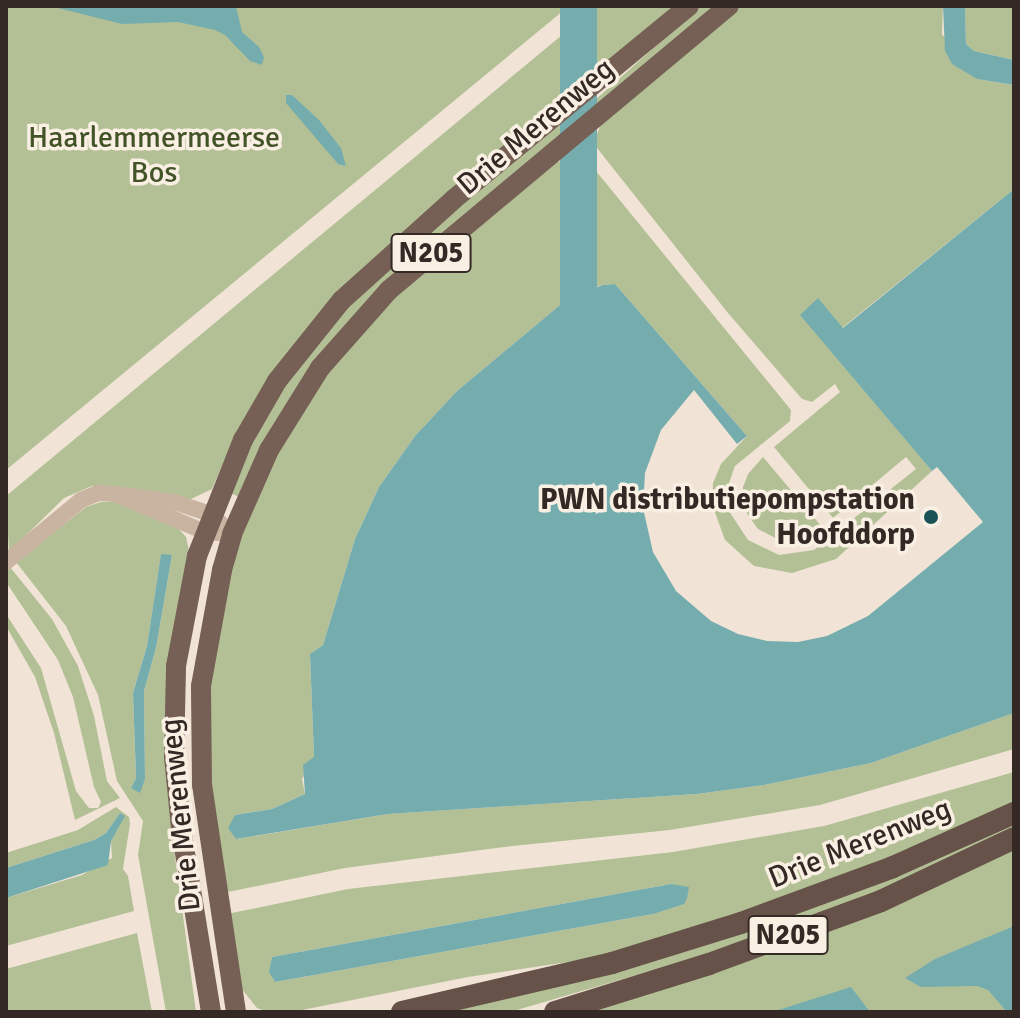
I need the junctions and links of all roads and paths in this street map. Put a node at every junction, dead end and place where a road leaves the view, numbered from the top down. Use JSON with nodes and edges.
{"nodes":[{"id":1,"x":689,"y":6,"type":"edge"},
{"id":2,"x":729,"y":6,"type":"edge"},
{"id":3,"x":208,"y":523,"type":"junction"},
{"id":4,"x":232,"y":534,"type":"junction"},
{"id":5,"x":6,"y":562,"type":"edge"},
{"id":6,"x":1014,"y":813,"type":"edge"},
{"id":7,"x":1014,"y":838,"type":"edge"},
{"id":8,"x":211,"y":1012,"type":"edge"},
{"id":9,"x":236,"y":1012,"type":"edge"},
{"id":10,"x":402,"y":1012,"type":"edge"},
{"id":11,"x":555,"y":1012,"type":"edge"}],
"edges":[{"from":1,"to":3,"type":"main road","name":"Drie Merenweg","number":"N205"},
{"from":2,"to":4,"type":"main road","name":"Drie Merenweg","number":"N205"},
{"from":3,"to":4,"type":"street"},
{"from":3,"to":5,"type":"street"},
{"from":3,"to":8,"type":"main road","name":"Drie Merenweg","number":"N205"},
{"from":4,"to":9,"type":"main road","name":"Drie Merenweg","number":"N205"},
{"from":6,"to":10,"type":"highway","name":"Drie Merenweg","number":"N205"},
{"from":7,"to":11,"type":"highway","name":"Drie Merenweg","number":"N205"}]}
